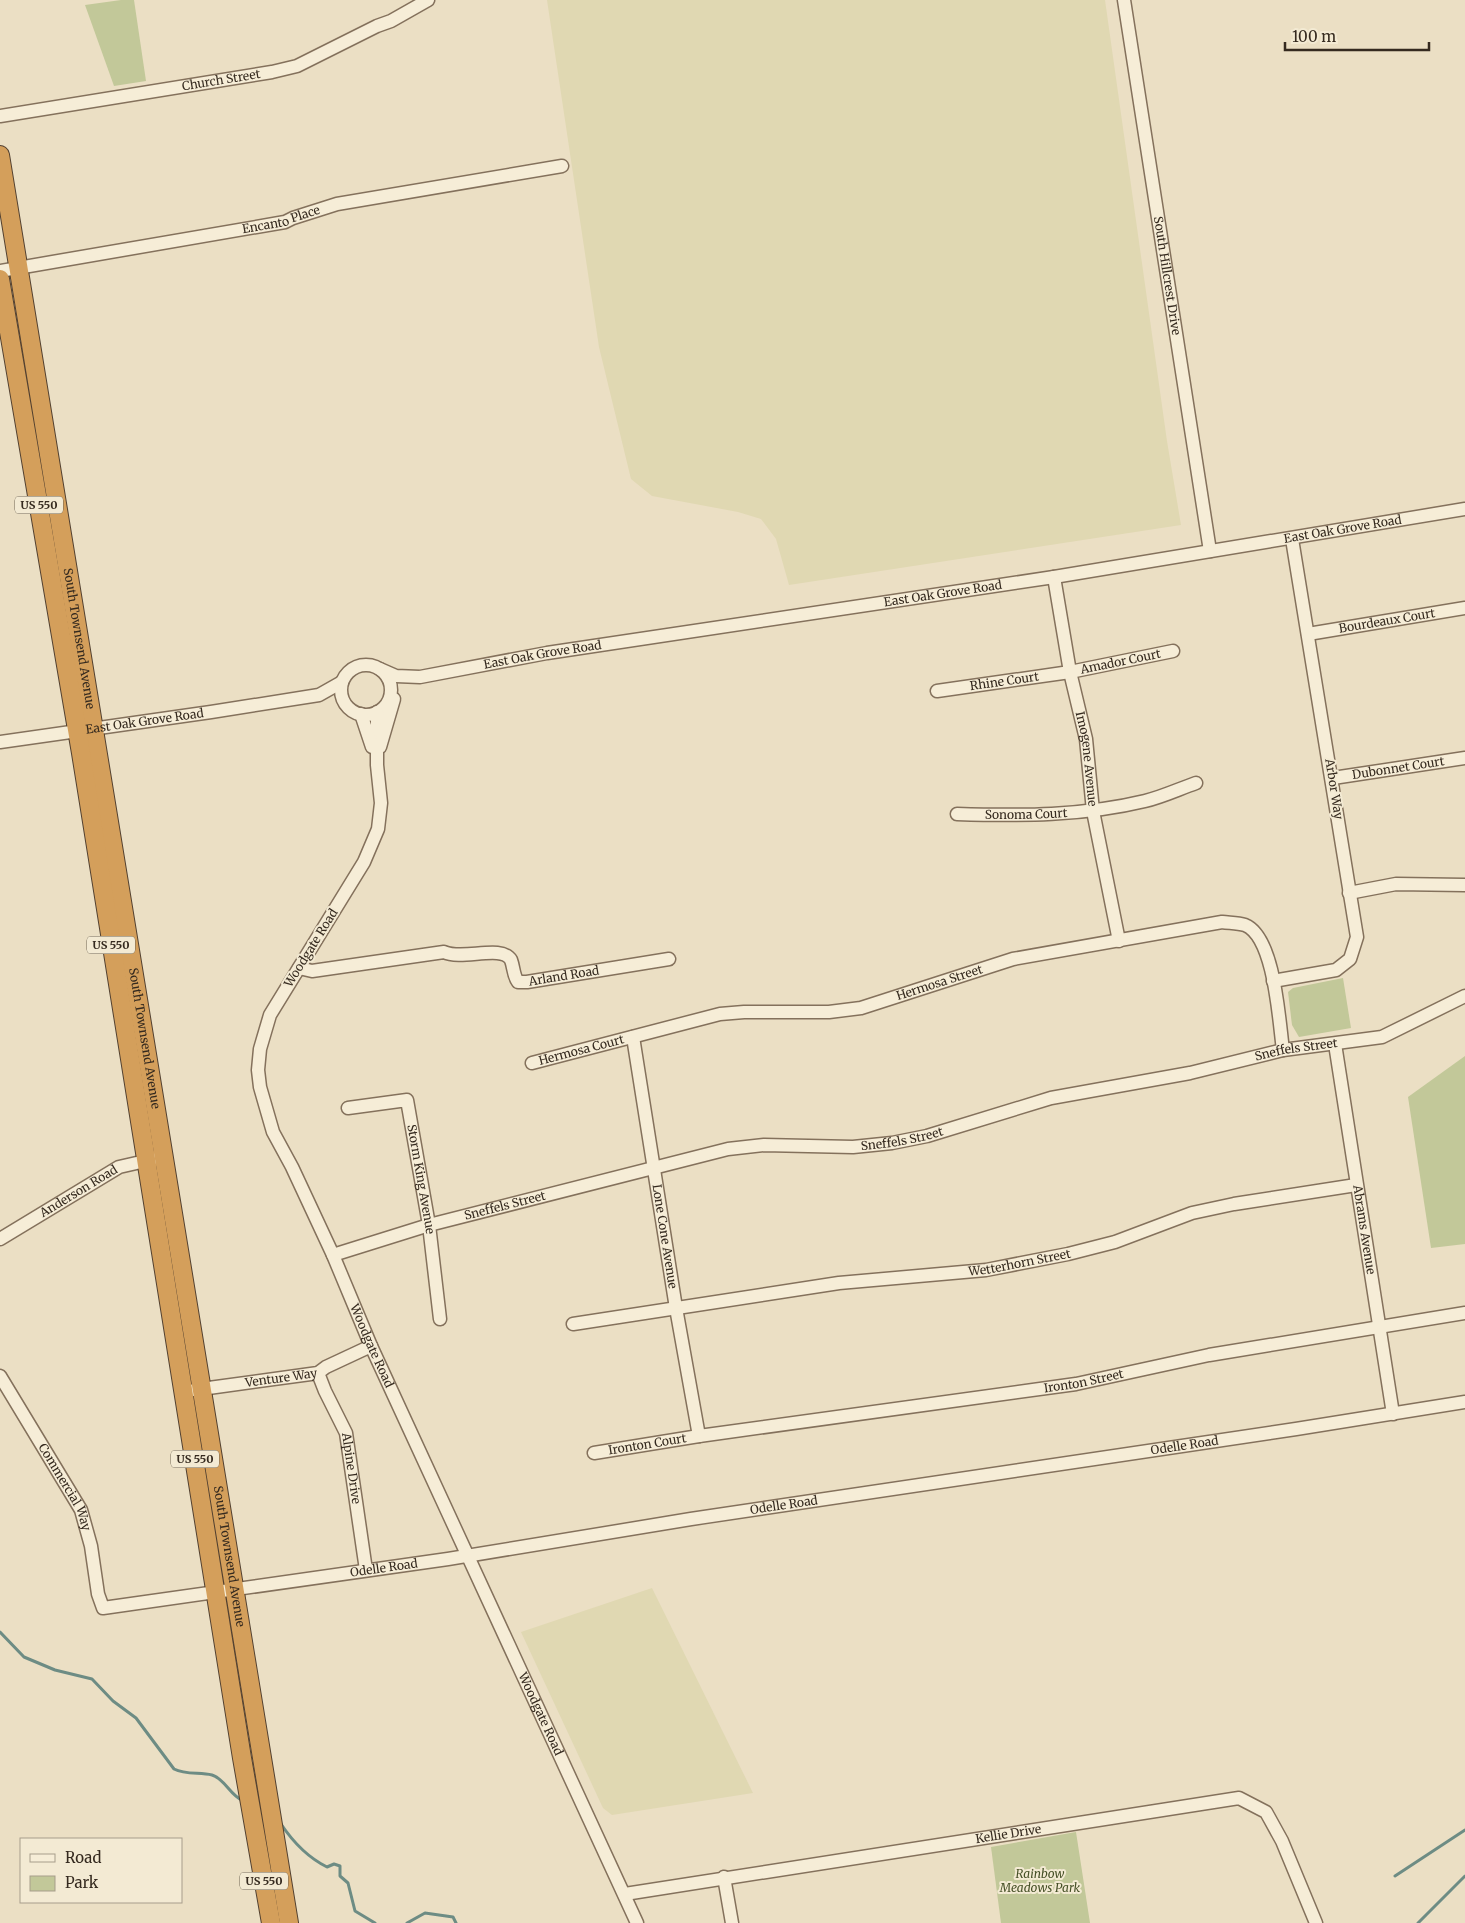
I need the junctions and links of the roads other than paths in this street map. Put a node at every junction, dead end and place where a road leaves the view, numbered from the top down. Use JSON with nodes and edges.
{"nodes":[{"id":1,"x":428,"y":0,"type":"edge"},
{"id":2,"x":1124,"y":0,"type":"edge"},
{"id":3,"x":0,"y":116,"type":"edge"},
{"id":4,"x":0,"y":155,"type":"edge"},
{"id":5,"x":562,"y":166,"type":"dead end"},
{"id":6,"x":19,"y":267,"type":"junction"},
{"id":7,"x":0,"y":270,"type":"edge"},
{"id":8,"x":0,"y":280,"type":"edge"},
{"id":9,"x":1465,"y":509,"type":"edge"},
{"id":10,"x":1292,"y":539,"type":"junction"},
{"id":11,"x":1210,"y":552,"type":"junction"},
{"id":12,"x":1054,"y":577,"type":"junction"},
{"id":13,"x":1465,"y":608,"type":"edge"},
{"id":14,"x":1308,"y":634,"type":"junction"},
{"id":15,"x":1173,"y":651,"type":"dead end"},
{"id":16,"x":380,"y":669,"type":"junction"},
{"id":17,"x":1070,"y":672,"type":"junction"},
{"id":18,"x":420,"y":677,"type":"junction"},
{"id":19,"x":342,"y":682,"type":"junction"},
{"id":20,"x":395,"y":691,"type":"junction"},
{"id":21,"x":937,"y":691,"type":"dead end"},
{"id":22,"x":319,"y":694,"type":"junction"},
{"id":23,"x":344,"y":703,"type":"junction"},
{"id":24,"x":377,"y":712,"type":"junction"},
{"id":25,"x":360,"y":714,"type":"junction"},
{"id":26,"x":85,"y":729,"type":"junction"},
{"id":27,"x":0,"y":742,"type":"edge"},
{"id":28,"x":378,"y":751,"type":"junction"},
{"id":29,"x":1465,"y":758,"type":"edge"},
{"id":30,"x":377,"y":765,"type":"junction"},
{"id":31,"x":1332,"y":778,"type":"junction"},
{"id":32,"x":1196,"y":784,"type":"dead end"},
{"id":33,"x":1093,"y":811,"type":"junction"},
{"id":34,"x":957,"y":814,"type":"dead end"},
{"id":35,"x":1465,"y":885,"type":"edge"},
{"id":36,"x":1349,"y":893,"type":"junction"},
{"id":37,"x":1119,"y":941,"type":"junction"},
{"id":38,"x":669,"y":959,"type":"dead end"},
{"id":39,"x":300,"y":968,"type":"junction"},
{"id":40,"x":1273,"y":981,"type":"junction"},
{"id":41,"x":1465,"y":996,"type":"edge"},
{"id":42,"x":632,"y":1037,"type":"junction"},
{"id":43,"x":1335,"y":1044,"type":"junction"},
{"id":44,"x":1283,"y":1050,"type":"junction"},
{"id":45,"x":532,"y":1063,"type":"dead end"},
{"id":46,"x":348,"y":1108,"type":"dead end"},
{"id":47,"x":155,"y":1159,"type":"junction"},
{"id":48,"x":653,"y":1168,"type":"junction"},
{"id":49,"x":1356,"y":1185,"type":"junction"},
{"id":50,"x":429,"y":1225,"type":"junction"},
{"id":51,"x":0,"y":1239,"type":"edge"},
{"id":52,"x":333,"y":1255,"type":"junction"},
{"id":53,"x":676,"y":1308,"type":"junction"},
{"id":54,"x":1465,"y":1312,"type":"edge"},
{"id":55,"x":440,"y":1319,"type":"dead end"},
{"id":56,"x":573,"y":1324,"type":"dead end"},
{"id":57,"x":1380,"y":1325,"type":"junction"},
{"id":58,"x":371,"y":1346,"type":"junction"},
{"id":59,"x":318,"y":1373,"type":"junction"},
{"id":60,"x":0,"y":1376,"type":"edge"},
{"id":61,"x":193,"y":1390,"type":"junction"},
{"id":62,"x":1465,"y":1402,"type":"edge"},
{"id":63,"x":1393,"y":1414,"type":"junction"},
{"id":64,"x":699,"y":1436,"type":"junction"},
{"id":65,"x":594,"y":1453,"type":"dead end"},
{"id":66,"x":467,"y":1556,"type":"junction"},
{"id":67,"x":366,"y":1570,"type":"junction"},
{"id":68,"x":235,"y":1589,"type":"junction"},
{"id":69,"x":216,"y":1592,"type":"junction"},
{"id":70,"x":103,"y":1608,"type":"joint"},
{"id":71,"x":724,"y":1877,"type":"junction"},
{"id":72,"x":625,"y":1894,"type":"junction"},
{"id":73,"x":271,"y":1923,"type":"edge"},
{"id":74,"x":289,"y":1923,"type":"edge"},
{"id":75,"x":637,"y":1923,"type":"edge"},
{"id":76,"x":732,"y":1923,"type":"edge"},
{"id":77,"x":1316,"y":1923,"type":"edge"}],
"edges":[{"from":1,"to":3,"type":"street","name":"Church Street"},
{"from":2,"to":11,"type":"street","name":"South Hillcrest Drive"},
{"from":4,"to":6,"type":"highway","name":"South Townsend Avenue","number":"US 550"},
{"from":5,"to":6,"type":"street","name":"Encanto Place"},
{"from":6,"to":7,"type":"street","name":"Encanto Place"},
{"from":6,"to":26,"type":"highway","name":"South Townsend Avenue","number":"US 550"},
{"from":8,"to":26,"type":"highway","name":"South Townsend Avenue","number":"US 550"},
{"from":9,"to":10,"type":"street","name":"East Oak Grove Road"},
{"from":10,"to":11,"type":"street","name":"East Oak Grove Road"},
{"from":10,"to":14,"type":"street","name":"Arbor Way"},
{"from":11,"to":12,"type":"street","name":"East Oak Grove Road"},
{"from":12,"to":17,"type":"street","name":"Imogene Avenue"},
{"from":12,"to":18,"type":"street","name":"East Oak Grove Road"},
{"from":13,"to":14,"type":"street","name":"Bourdeaux Court"},
{"from":14,"to":31,"type":"street","name":"Arbor Way"},
{"from":15,"to":17,"type":"street","name":"Amador Court"},
{"from":16,"to":18,"type":"street","name":"East Oak Grove Road"},
{"from":16,"to":19,"type":"street"},
{"from":16,"to":20,"type":"street"},
{"from":17,"to":21,"type":"street","name":"Rhine Court"},
{"from":17,"to":33,"type":"street","name":"Imogene Avenue"},
{"from":18,"to":20,"type":"street","name":"East Oak Grove Road"},
{"from":19,"to":22,"type":"street","name":"East Oak Grove Road"},
{"from":19,"to":23,"type":"street"},
{"from":20,"to":24,"type":"street"},
{"from":20,"to":28,"type":"street","name":"Woodgate Road"},
{"from":22,"to":23,"type":"street","name":"East Oak Grove Road"},
{"from":22,"to":26,"type":"street","name":"East Oak Grove Road"},
{"from":23,"to":25,"type":"street"},
{"from":24,"to":25,"type":"street"},
{"from":24,"to":28,"type":"street","name":"Woodgate Road"},
{"from":25,"to":30,"type":"street","name":"Woodgate Road"},
{"from":26,"to":27,"type":"street","name":"East Oak Grove Road"},
{"from":26,"to":47,"type":"highway","name":"South Townsend Avenue","number":"US 550"},
{"from":28,"to":30,"type":"street","name":"Woodgate Road"},
{"from":29,"to":31,"type":"street","name":"Dubonnet Court"},
{"from":30,"to":39,"type":"street","name":"Woodgate Road"},
{"from":31,"to":36,"type":"street","name":"Arbor Way"},
{"from":32,"to":33,"type":"street","name":"Sonoma Court"},
{"from":33,"to":34,"type":"street","name":"Sonoma Court"},
{"from":33,"to":37,"type":"street","name":"Imogene Avenue"},
{"from":35,"to":36,"type":"street"},
{"from":36,"to":40,"type":"street","name":"Arbor Way"},
{"from":37,"to":40,"type":"street","name":"Hermosa Street"},
{"from":37,"to":42,"type":"street","name":"Hermosa Street"},
{"from":38,"to":39,"type":"street","name":"Arland Road"},
{"from":39,"to":52,"type":"street","name":"Woodgate Road"},
{"from":40,"to":44,"type":"street"},
{"from":41,"to":43,"type":"street","name":"Sneffels Street"},
{"from":42,"to":45,"type":"street","name":"Hermosa Court"},
{"from":42,"to":48,"type":"street","name":"Lone Cone Avenue"},
{"from":43,"to":44,"type":"street","name":"Sneffels Street"},
{"from":43,"to":49,"type":"street","name":"Abrams Avenue"},
{"from":44,"to":48,"type":"street","name":"Sneffels Street"},
{"from":46,"to":50,"type":"street","name":"Storm King Avenue"},
{"from":47,"to":51,"type":"street","name":"Anderson Road"},
{"from":47,"to":61,"type":"highway","name":"South Townsend Avenue","number":"US 550"},
{"from":48,"to":50,"type":"street","name":"Sneffels Street"},
{"from":48,"to":53,"type":"street","name":"Lone Cone Avenue"},
{"from":49,"to":53,"type":"street","name":"Wetterhorn Street"},
{"from":49,"to":57,"type":"street","name":"Abrams Avenue"},
{"from":50,"to":52,"type":"street","name":"Sneffels Street"},
{"from":50,"to":55,"type":"street","name":"Storm King Avenue"},
{"from":52,"to":58,"type":"street","name":"Woodgate Road"},
{"from":53,"to":56,"type":"street","name":"Wetterhorn Street"},
{"from":53,"to":64,"type":"street","name":"Lone Cone Avenue"},
{"from":54,"to":57,"type":"street","name":"Ironton Street"},
{"from":57,"to":63,"type":"street","name":"Abrams Avenue"},
{"from":57,"to":64,"type":"street","name":"Ironton Street"},
{"from":58,"to":59,"type":"street","name":"Venture Way"},
{"from":58,"to":66,"type":"street","name":"Woodgate Road"},
{"from":59,"to":61,"type":"street","name":"Venture Way"},
{"from":59,"to":67,"type":"street","name":"Alpine Drive"},
{"from":60,"to":70,"type":"street","name":"Commercial Way"},
{"from":61,"to":68,"type":"highway","name":"South Townsend Avenue","number":"US 550"},
{"from":61,"to":69,"type":"highway","name":"South Townsend Avenue","number":"US 550"},
{"from":62,"to":63,"type":"street","name":"Odelle Road"},
{"from":63,"to":66,"type":"street","name":"Odelle Road"},
{"from":64,"to":65,"type":"street","name":"Ironton Court"},
{"from":66,"to":67,"type":"street","name":"Odelle Road"},
{"from":66,"to":72,"type":"street","name":"Woodgate Road"},
{"from":67,"to":68,"type":"street","name":"Odelle Road"},
{"from":68,"to":69,"type":"street","name":"Odelle Road"},
{"from":68,"to":74,"type":"highway","name":"South Townsend Avenue","number":"US 550"},
{"from":69,"to":70,"type":"street","name":"Odelle Road"},
{"from":69,"to":73,"type":"highway","name":"South Townsend Avenue","number":"US 550"},
{"from":71,"to":72,"type":"street","name":"Kellie Drive"},
{"from":71,"to":76,"type":"street"},
{"from":71,"to":77,"type":"street","name":"Kellie Drive"},
{"from":72,"to":75,"type":"street","name":"Woodgate Road"}]}
